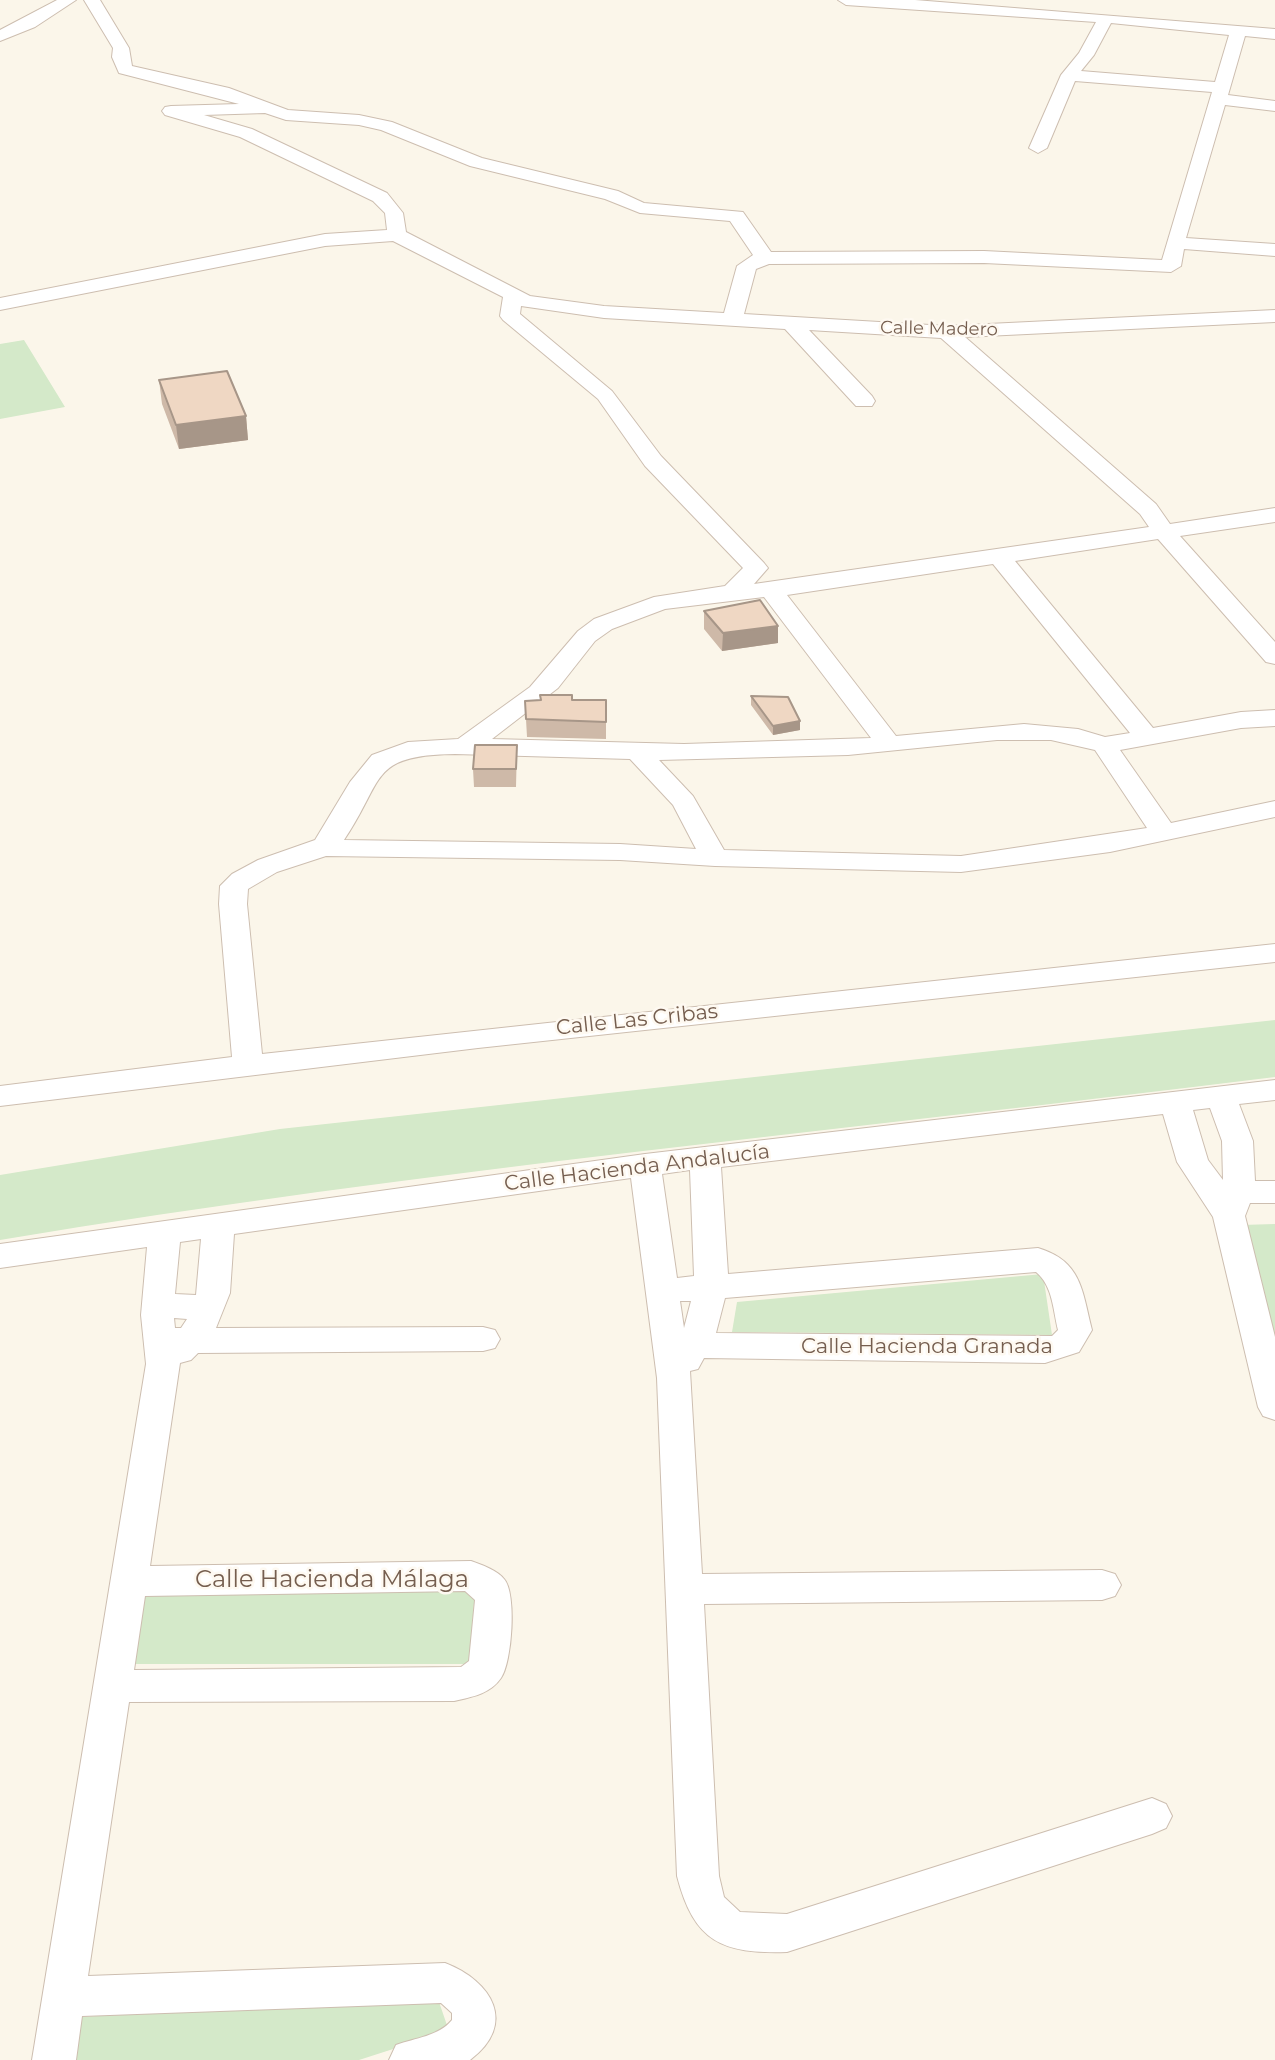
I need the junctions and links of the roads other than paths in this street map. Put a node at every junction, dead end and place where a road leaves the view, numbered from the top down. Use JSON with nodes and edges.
{"nodes":[{"id":1,"x":68,"y":0,"type":"edge"},
{"id":2,"x":92,"y":0,"type":"edge"},
{"id":3,"x":846,"y":0,"type":"edge"},
{"id":4,"x":1107,"y":18,"type":"junction"},
{"id":5,"x":1239,"y":30,"type":"junction"},
{"id":6,"x":1275,"y":34,"type":"edge"},
{"id":7,"x":0,"y":36,"type":"edge"},
{"id":8,"x":1069,"y":75,"type":"junction"},
{"id":9,"x":1220,"y":94,"type":"junction"},
{"id":10,"x":1275,"y":106,"type":"edge"},
{"id":11,"x":265,"y":108,"type":"junction"},
{"id":12,"x":1038,"y":148,"type":"dead end"},
{"id":13,"x":396,"y":235,"type":"junction"},
{"id":14,"x":1175,"y":243,"type":"junction"},
{"id":15,"x":1275,"y":250,"type":"edge"},
{"id":16,"x":765,"y":258,"type":"junction"},
{"id":17,"x":513,"y":295,"type":"junction"},
{"id":18,"x":0,"y":304,"type":"edge"},
{"id":19,"x":1275,"y":316,"type":"edge"},
{"id":20,"x":733,"y":320,"type":"junction"},
{"id":21,"x":791,"y":323,"type":"junction"},
{"id":22,"x":947,"y":332,"type":"junction"},
{"id":23,"x":864,"y":401,"type":"dead end"},
{"id":24,"x":1274,"y":516,"type":"edge"},
{"id":25,"x":1163,"y":531,"type":"junction"},
{"id":26,"x":999,"y":556,"type":"junction"},
{"id":27,"x":771,"y":590,"type":"junction"},
{"id":28,"x":732,"y":592,"type":"junction"},
{"id":29,"x":1275,"y":657,"type":"edge"},
{"id":30,"x":1275,"y":718,"type":"edge"},
{"id":31,"x":1146,"y":736,"type":"junction"},
{"id":32,"x":889,"y":744,"type":"junction"},
{"id":33,"x":1104,"y":745,"type":"junction"},
{"id":34,"x":463,"y":748,"type":"junction"},
{"id":35,"x":638,"y":752,"type":"junction"},
{"id":36,"x":1275,"y":809,"type":"edge"},
{"id":37,"x":1165,"y":834,"type":"junction"},
{"id":38,"x":324,"y":848,"type":"junction"},
{"id":39,"x":715,"y":858,"type":"junction"},
{"id":40,"x":1275,"y":953,"type":"edge"},
{"id":41,"x":248,"y":1064,"type":"junction"},
{"id":42,"x":1275,"y":1090,"type":"edge"},
{"id":43,"x":0,"y":1096,"type":"edge"},
{"id":44,"x":1220,"y":1096,"type":"junction"},
{"id":45,"x":1176,"y":1101,"type":"junction"},
{"id":46,"x":705,"y":1160,"type":"junction"},
{"id":47,"x":1193,"y":1162,"type":"junction"},
{"id":48,"x":645,"y":1165,"type":"junction"},
{"id":49,"x":1230,"y":1190,"type":"junction"},
{"id":50,"x":1275,"y":1192,"type":"edge"},
{"id":51,"x":218,"y":1224,"type":"junction"},
{"id":52,"x":166,"y":1231,"type":"junction"},
{"id":53,"x":0,"y":1256,"type":"edge"},
{"id":54,"x":713,"y":1287,"type":"junction"},
{"id":55,"x":662,"y":1291,"type":"junction"},
{"id":56,"x":158,"y":1306,"type":"junction"},
{"id":57,"x":210,"y":1307,"type":"junction"},
{"id":58,"x":483,"y":1339,"type":"dead end"},
{"id":59,"x":170,"y":1349,"type":"junction"},
{"id":60,"x":680,"y":1356,"type":"junction"},
{"id":61,"x":1275,"y":1405,"type":"edge"},
{"id":62,"x":130,"y":1581,"type":"junction"},
{"id":63,"x":1102,"y":1585,"type":"dead end"},
{"id":64,"x":684,"y":1589,"type":"junction"},
{"id":65,"x":113,"y":1686,"type":"junction"},
{"id":66,"x":1152,"y":1816,"type":"dead end"},
{"id":67,"x":63,"y":1997,"type":"junction"},
{"id":68,"x":54,"y":2060,"type":"edge"},
{"id":69,"x":411,"y":2060,"type":"edge"}],
"edges":[{"from":1,"to":7,"type":"street"},
{"from":2,"to":11,"type":"street"},
{"from":3,"to":4,"type":"street"},
{"from":4,"to":5,"type":"street"},
{"from":4,"to":8,"type":"street"},
{"from":5,"to":6,"type":"street"},
{"from":5,"to":9,"type":"street"},
{"from":8,"to":9,"type":"street"},
{"from":8,"to":12,"type":"street"},
{"from":9,"to":10,"type":"street"},
{"from":9,"to":14,"type":"street"},
{"from":11,"to":13,"type":"street"},
{"from":11,"to":16,"type":"street"},
{"from":13,"to":17,"type":"street","name":"Calle Madero"},
{"from":13,"to":18,"type":"street"},
{"from":14,"to":15,"type":"street"},
{"from":14,"to":16,"type":"street"},
{"from":16,"to":20,"type":"street"},
{"from":17,"to":20,"type":"street","name":"Calle Madero"},
{"from":17,"to":28,"type":"street"},
{"from":19,"to":22,"type":"street","name":"Calle Madero"},
{"from":20,"to":21,"type":"street","name":"Calle Madero"},
{"from":21,"to":22,"type":"street","name":"Calle Madero"},
{"from":21,"to":23,"type":"street"},
{"from":22,"to":25,"type":"street"},
{"from":24,"to":25,"type":"street"},
{"from":25,"to":26,"type":"street"},
{"from":25,"to":29,"type":"street"},
{"from":26,"to":27,"type":"street"},
{"from":26,"to":31,"type":"street"},
{"from":27,"to":28,"type":"street"},
{"from":27,"to":32,"type":"street"},
{"from":28,"to":34,"type":"street"},
{"from":30,"to":31,"type":"street"},
{"from":31,"to":33,"type":"street"},
{"from":32,"to":33,"type":"street"},
{"from":32,"to":35,"type":"street"},
{"from":33,"to":37,"type":"street"},
{"from":34,"to":35,"type":"street"},
{"from":34,"to":38,"type":"street"},
{"from":35,"to":39,"type":"street"},
{"from":36,"to":37,"type":"street"},
{"from":37,"to":39,"type":"street"},
{"from":38,"to":39,"type":"street"},
{"from":38,"to":41,"type":"street"},
{"from":40,"to":41,"type":"street","name":"Calle Las Cribas"},
{"from":41,"to":43,"type":"street","name":"Calle Las Cribas"},
{"from":42,"to":44,"type":"street","name":"Calle Hacienda Andalucía"},
{"from":44,"to":45,"type":"street","name":"Calle Hacienda Andalucía"},
{"from":44,"to":49,"type":"street"},
{"from":45,"to":46,"type":"street","name":"Calle Hacienda Andalucía"},
{"from":45,"to":47,"type":"street"},
{"from":46,"to":48,"type":"street","name":"Calle Hacienda Andalucía"},
{"from":46,"to":54,"type":"street"},
{"from":47,"to":49,"type":"street"},
{"from":47,"to":49,"type":"street"},
{"from":48,"to":51,"type":"street","name":"Calle Hacienda Andalucía"},
{"from":48,"to":55,"type":"street"},
{"from":49,"to":50,"type":"street"},
{"from":49,"to":61,"type":"street"},
{"from":51,"to":52,"type":"street","name":"Calle Hacienda Andalucía"},
{"from":51,"to":57,"type":"street"},
{"from":52,"to":53,"type":"street","name":"Calle Hacienda Andalucía"},
{"from":52,"to":56,"type":"street"},
{"from":54,"to":55,"type":"street","name":"Calle Hacienda Granada"},
{"from":54,"to":60,"type":"street"},
{"from":54,"to":60,"type":"street","name":"Calle Hacienda Granada"},
{"from":55,"to":60,"type":"street"},
{"from":56,"to":57,"type":"street"},
{"from":56,"to":59,"type":"street"},
{"from":57,"to":59,"type":"street"},
{"from":58,"to":59,"type":"street"},
{"from":59,"to":62,"type":"street"},
{"from":60,"to":64,"type":"street"},
{"from":62,"to":65,"type":"street"},
{"from":62,"to":65,"type":"street","name":"Calle Hacienda Málaga"},
{"from":63,"to":64,"type":"street"},
{"from":64,"to":66,"type":"street"},
{"from":65,"to":67,"type":"street"},
{"from":67,"to":68,"type":"street"},
{"from":67,"to":69,"type":"street"}]}
